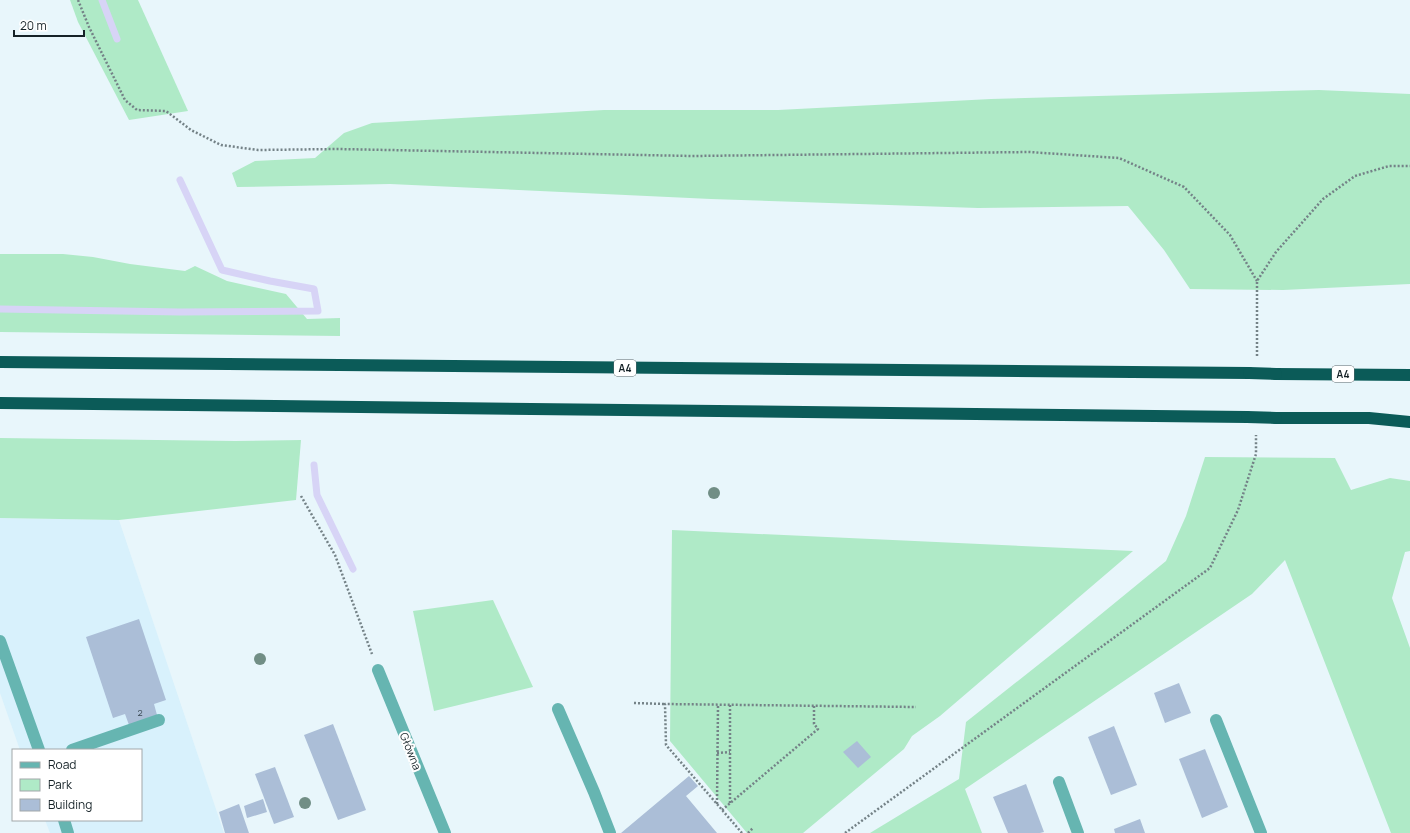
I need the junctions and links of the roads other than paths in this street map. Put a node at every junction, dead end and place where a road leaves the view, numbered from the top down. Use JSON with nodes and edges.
{"nodes":[{"id":1,"x":0,"y":362,"type":"edge"},
{"id":2,"x":1410,"y":375,"type":"edge"},
{"id":3,"x":0,"y":403,"type":"edge"},
{"id":4,"x":1410,"y":422,"type":"edge"},
{"id":5,"x":0,"y":641,"type":"edge"},
{"id":6,"x":378,"y":670,"type":"road end"},
{"id":7,"x":558,"y":709,"type":"dead end"},
{"id":8,"x":159,"y":720,"type":"dead end"},
{"id":9,"x":1216,"y":720,"type":"dead end"},
{"id":10,"x":39,"y":749,"type":"edge"},
{"id":11,"x":75,"y":749,"type":"edge"},
{"id":12,"x":1059,"y":782,"type":"dead end"},
{"id":13,"x":64,"y":821,"type":"edge"},
{"id":14,"x":68,"y":833,"type":"edge"},
{"id":15,"x":445,"y":833,"type":"edge"},
{"id":16,"x":610,"y":833,"type":"edge"},
{"id":17,"x":1078,"y":833,"type":"edge"},
{"id":18,"x":1261,"y":833,"type":"edge"}],
"edges":[{"from":1,"to":2,"type":"highway","number":"A4","bridge":true},
{"from":3,"to":4,"type":"highway","bridge":true},
{"from":5,"to":10,"type":"street"},
{"from":6,"to":15,"type":"street","name":"Główna"},
{"from":7,"to":16,"type":"street"},
{"from":8,"to":11,"type":"street"},
{"from":9,"to":18,"type":"street"},
{"from":12,"to":17,"type":"street"},
{"from":13,"to":14,"type":"street"}]}
